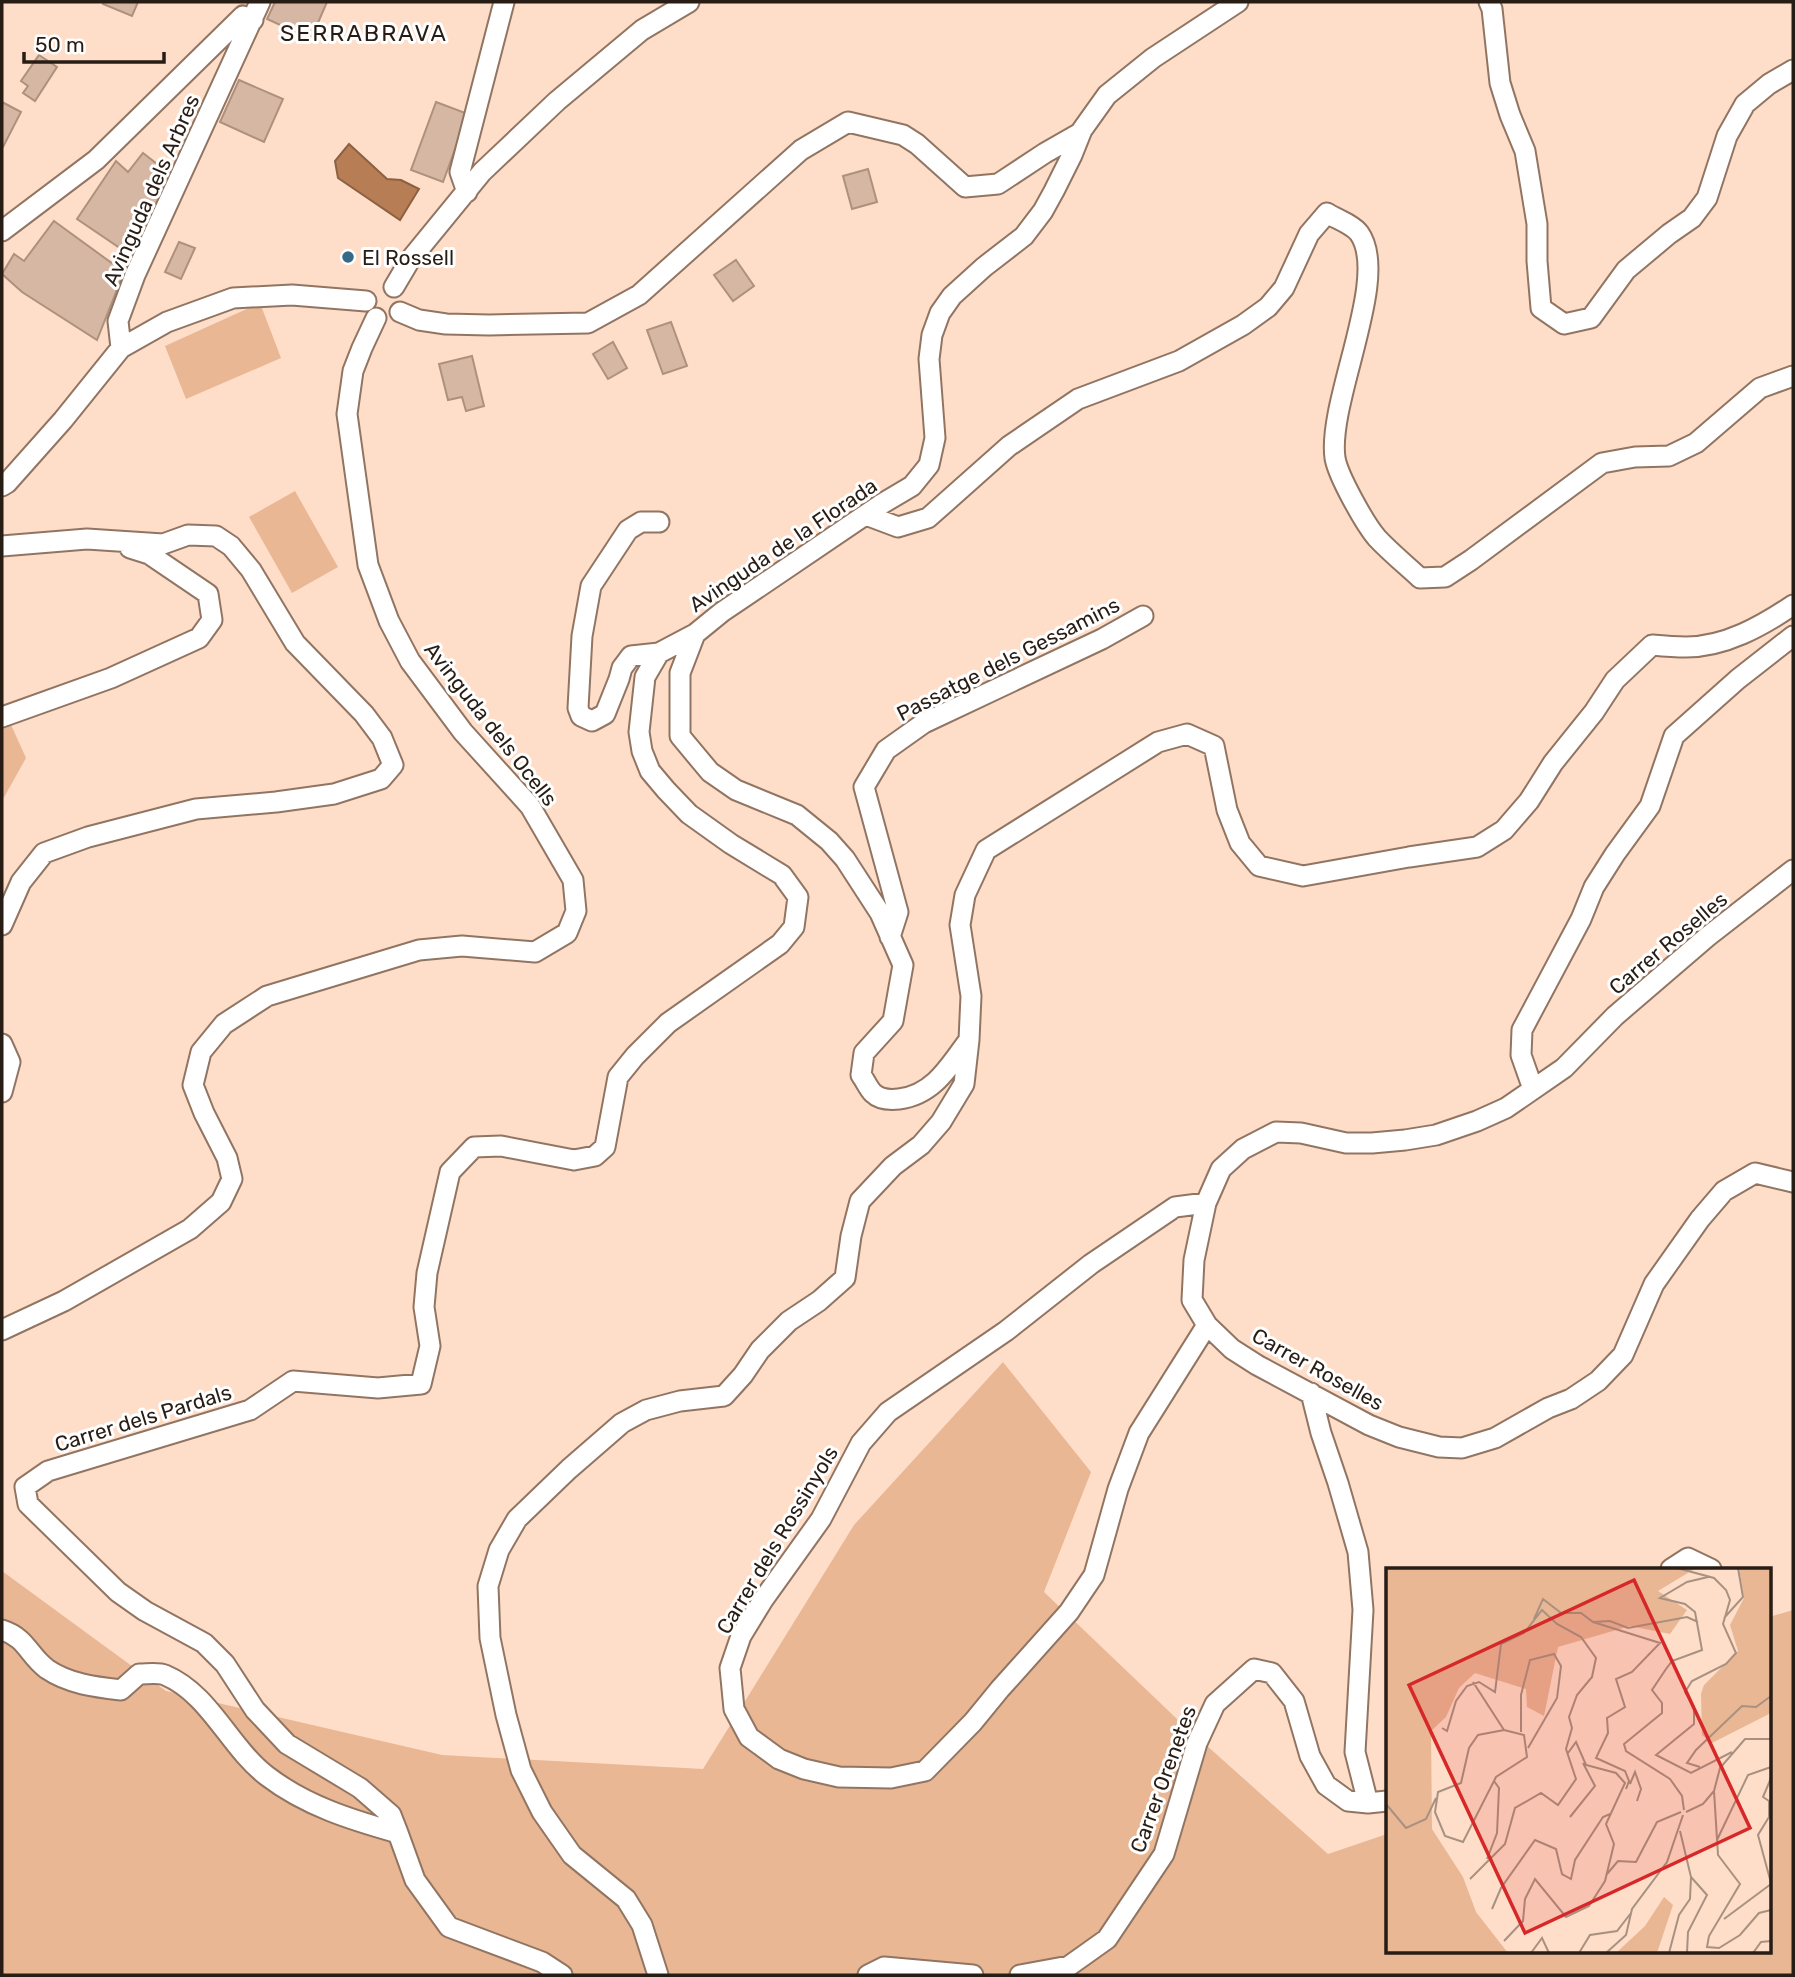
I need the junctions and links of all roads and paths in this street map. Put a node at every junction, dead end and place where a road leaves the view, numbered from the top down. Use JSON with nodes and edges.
{"nodes":[{"id":1,"x":504,"y":2,"type":"edge"},
{"id":2,"x":689,"y":2,"type":"edge"},
{"id":3,"x":1238,"y":2,"type":"edge"},
{"id":4,"x":1489,"y":2,"type":"edge"},
{"id":5,"x":257,"y":11,"type":"edge"},
{"id":6,"x":1793,"y":70,"type":"edge"},
{"id":7,"x":1080,"y":133,"type":"junction"},
{"id":8,"x":467,"y":191,"type":"junction"},
{"id":9,"x":2,"y":231,"type":"edge"},
{"id":10,"x":394,"y":287,"type":"junction"},
{"id":11,"x":371,"y":310,"type":"junction"},
{"id":12,"x":400,"y":312,"type":"junction"},
{"id":13,"x":121,"y":348,"type":"junction"},
{"id":14,"x":1793,"y":376,"type":"edge"},
{"id":15,"x":2,"y":486,"type":"edge"},
{"id":16,"x":866,"y":515,"type":"junction"},
{"id":17,"x":659,"y":522,"type":"dead end"},
{"id":18,"x":109,"y":541,"type":"junction"},
{"id":19,"x":2,"y":546,"type":"edge"},
{"id":20,"x":1793,"y":605,"type":"edge"},
{"id":21,"x":1143,"y":616,"type":"dead end"},
{"id":22,"x":695,"y":634,"type":"junction"},
{"id":23,"x":1793,"y":636,"type":"edge"},
{"id":24,"x":659,"y":653,"type":"junction"},
{"id":25,"x":2,"y":717,"type":"edge"},
{"id":26,"x":1793,"y":870,"type":"edge"},
{"id":27,"x":2,"y":925,"type":"edge"},
{"id":28,"x":890,"y":937,"type":"junction"},
{"id":29,"x":969,"y":1040,"type":"junction"},
{"id":30,"x":2,"y":1044,"type":"edge"},
{"id":31,"x":1533,"y":1089,"type":"junction"},
{"id":32,"x":2,"y":1092,"type":"edge"},
{"id":33,"x":1793,"y":1182,"type":"edge"},
{"id":34,"x":1206,"y":1203,"type":"junction"},
{"id":35,"x":1207,"y":1325,"type":"junction"},
{"id":36,"x":2,"y":1330,"type":"edge"},
{"id":37,"x":1311,"y":1393,"type":"junction"},
{"id":38,"x":1673,"y":1568,"type":"edge"},
{"id":39,"x":1709,"y":1568,"type":"edge"},
{"id":40,"x":2,"y":1630,"type":"edge"},
{"id":41,"x":1377,"y":1802,"type":"edge"},
{"id":42,"x":398,"y":1833,"type":"junction"},
{"id":43,"x":562,"y":1975,"type":"edge"},
{"id":44,"x":657,"y":1975,"type":"edge"},
{"id":45,"x":868,"y":1975,"type":"edge"},
{"id":46,"x":973,"y":1975,"type":"edge"},
{"id":47,"x":1020,"y":1975,"type":"edge"}],
"edges":[{"from":1,"to":8,"type":"street"},
{"from":2,"to":8,"type":"street"},
{"from":3,"to":7,"type":"street"},
{"from":4,"to":6,"type":"street"},
{"from":5,"to":9,"type":"street"},
{"from":5,"to":13,"type":"street","name":"Avinguda dels Arbres"},
{"from":7,"to":12,"type":"street"},
{"from":7,"to":16,"type":"street","name":"Avinguda de la Florada"},
{"from":8,"to":10,"type":"street"},
{"from":10,"to":11,"type":"street"},
{"from":10,"to":12,"type":"street"},
{"from":11,"to":12,"type":"street"},
{"from":11,"to":13,"type":"street"},
{"from":11,"to":36,"type":"street","name":"Avinguda dels Ocells"},
{"from":13,"to":15,"type":"street"},
{"from":14,"to":16,"type":"street"},
{"from":16,"to":22,"type":"street","name":"Avinguda de la Florada"},
{"from":17,"to":24,"type":"street"},
{"from":18,"to":19,"type":"street"},
{"from":18,"to":25,"type":"street"},
{"from":18,"to":27,"type":"street"},
{"from":20,"to":29,"type":"street"},
{"from":21,"to":28,"type":"street","name":"Passatge dels Gessamins"},
{"from":22,"to":24,"type":"street"},
{"from":22,"to":28,"type":"street","name":"Avinguda de la Florada"},
{"from":23,"to":31,"type":"street"},
{"from":24,"to":42,"type":"street","name":"Carrer dels Pardals"},
{"from":26,"to":31,"type":"street","name":"Carrer Roselles"},
{"from":28,"to":29,"type":"street","name":"Avinguda de la Florada"},
{"from":29,"to":44,"type":"street"},
{"from":30,"to":32,"type":"street"},
{"from":31,"to":34,"type":"street","name":"Carrer Roselles"},
{"from":33,"to":37,"type":"street","name":"Carrer Roselles"},
{"from":34,"to":35,"type":"street","name":"Carrer Roselles"},
{"from":34,"to":35,"type":"street","name":"Carrer dels Rossinyols"},
{"from":35,"to":37,"type":"street","name":"Carrer Roselles"},
{"from":37,"to":41,"type":"street"},
{"from":38,"to":39,"type":"street"},
{"from":40,"to":42,"type":"street"},
{"from":41,"to":47,"type":"street","name":"Carrer Orenetes"},
{"from":42,"to":43,"type":"street"},
{"from":45,"to":46,"type":"street"}]}
